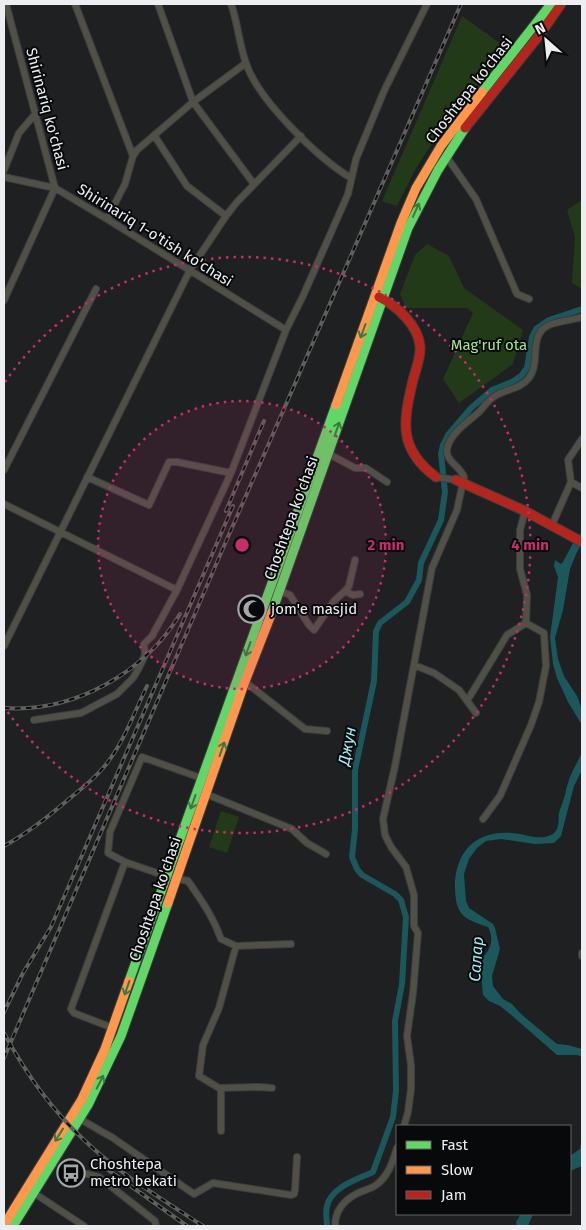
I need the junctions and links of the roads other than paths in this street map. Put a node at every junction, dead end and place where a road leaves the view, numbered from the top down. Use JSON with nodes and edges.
{"nodes":[{"id":1,"x":6,"y":4,"type":"edge"},
{"id":2,"x":75,"y":4,"type":"edge"},
{"id":3,"x":158,"y":4,"type":"edge"},
{"id":4,"x":231,"y":4,"type":"edge"},
{"id":5,"x":427,"y":4,"type":"edge"},
{"id":6,"x":551,"y":4,"type":"edge"},
{"id":7,"x":561,"y":4,"type":"edge"},
{"id":8,"x":246,"y":63,"type":"junction"},
{"id":9,"x":193,"y":102,"type":"junction"},
{"id":10,"x":36,"y":113,"type":"junction"},
{"id":11,"x":154,"y":135,"type":"junction"},
{"id":12,"x":300,"y":136,"type":"junction"},
{"id":13,"x":133,"y":156,"type":"junction"},
{"id":14,"x":446,"y":156,"type":"junction"},
{"id":15,"x":4,"y":170,"type":"edge"},
{"id":16,"x":4,"y":177,"type":"edge"},
{"id":17,"x":351,"y":178,"type":"junction"},
{"id":18,"x":254,"y":184,"type":"junction"},
{"id":19,"x":55,"y":188,"type":"junction"},
{"id":20,"x":226,"y":216,"type":"junction"},
{"id":21,"x":107,"y":219,"type":"junction"},
{"id":22,"x":190,"y":270,"type":"junction"},
{"id":23,"x":96,"y":289,"type":"dead end"},
{"id":24,"x":380,"y":297,"type":"junction"},
{"id":25,"x":529,"y":299,"type":"dead end"},
{"id":26,"x":4,"y":300,"type":"edge"},
{"id":27,"x":582,"y":317,"type":"edge"},
{"id":28,"x":286,"y":330,"type":"junction"},
{"id":29,"x":359,"y":356,"type":"junction"},
{"id":30,"x":582,"y":439,"type":"edge"},
{"id":31,"x":329,"y":454,"type":"junction"},
{"id":32,"x":4,"y":470,"type":"edge"},
{"id":33,"x":231,"y":473,"type":"junction"},
{"id":34,"x":87,"y":477,"type":"junction"},
{"id":35,"x":436,"y":477,"type":"joint"},
{"id":36,"x":459,"y":481,"type":"junction"},
{"id":37,"x":387,"y":482,"type":"dead end"},
{"id":38,"x":571,"y":482,"type":"junction"},
{"id":39,"x":582,"y":488,"type":"edge"},
{"id":40,"x":4,"y":504,"type":"edge"},
{"id":41,"x":525,"y":511,"type":"junction"},
{"id":42,"x":552,"y":525,"type":"junction"},
{"id":43,"x":60,"y":531,"type":"junction"},
{"id":44,"x":578,"y":540,"type":"edge"},
{"id":45,"x":355,"y":560,"type":"dead end"},
{"id":46,"x":177,"y":590,"type":"junction"},
{"id":47,"x":280,"y":591,"type":"junction"},
{"id":48,"x":346,"y":591,"type":"junction"},
{"id":49,"x":360,"y":594,"type":"dead end"},
{"id":50,"x":526,"y":624,"type":"junction"},
{"id":51,"x":4,"y":646,"type":"edge"},
{"id":52,"x":414,"y":665,"type":"junction"},
{"id":53,"x":244,"y":684,"type":"junction"},
{"id":54,"x":467,"y":701,"type":"junction"},
{"id":55,"x":476,"y":713,"type":"dead end"},
{"id":56,"x":34,"y":720,"type":"dead end"},
{"id":57,"x":327,"y":731,"type":"dead end"},
{"id":58,"x":201,"y":778,"type":"junction"},
{"id":59,"x":206,"y":794,"type":"junction"},
{"id":60,"x":483,"y":819,"type":"dead end"},
{"id":61,"x":326,"y":854,"type":"dead end"},
{"id":62,"x":126,"y":862,"type":"junction"},
{"id":63,"x":166,"y":876,"type":"junction"},
{"id":64,"x":177,"y":878,"type":"junction"},
{"id":65,"x":292,"y":944,"type":"dead end"},
{"id":66,"x":236,"y":946,"type":"junction"},
{"id":67,"x":113,"y":1028,"type":"junction"},
{"id":68,"x":220,"y":1088,"type":"junction"},
{"id":69,"x":272,"y":1088,"type":"dead end"},
{"id":70,"x":80,"y":1119,"type":"junction"},
{"id":71,"x":404,"y":1125,"type":"edge"},
{"id":72,"x":221,"y":1130,"type":"dead end"},
{"id":73,"x":396,"y":1150,"type":"edge"},
{"id":74,"x":297,"y":1157,"type":"dead end"},
{"id":75,"x":87,"y":1174,"type":"dead end"},
{"id":76,"x":34,"y":1193,"type":"junction"},
{"id":77,"x":4,"y":1225,"type":"edge"},
{"id":78,"x":13,"y":1226,"type":"edge"},
{"id":79,"x":84,"y":1226,"type":"edge"},
{"id":80,"x":156,"y":1226,"type":"edge"},
{"id":81,"x":335,"y":1226,"type":"edge"}],
"edges":[{"from":1,"to":10,"type":"street","name":"Shirinariq ko'chasi"},
{"from":2,"to":13,"type":"street"},
{"from":3,"to":9,"type":"street"},
{"from":4,"to":8,"type":"street"},
{"from":5,"to":17,"type":"street"},
{"from":6,"to":24,"type":"main road","name":"Choshtepa ko'chasi"},
{"from":7,"to":14,"type":"main road","name":"Choshtepa ko'chasi"},
{"from":8,"to":9,"type":"street"},
{"from":8,"to":12,"type":"street"},
{"from":9,"to":11,"type":"street"},
{"from":9,"to":18,"type":"street"},
{"from":10,"to":15,"type":"street"},
{"from":10,"to":19,"type":"street","name":"Shirinariq ko'chasi"},
{"from":11,"to":13,"type":"street"},
{"from":11,"to":20,"type":"street"},
{"from":12,"to":17,"type":"street"},
{"from":12,"to":18,"type":"street"},
{"from":13,"to":21,"type":"street"},
{"from":24,"to":14,"type":"main road","name":"Choshtepa ko'chasi","one_way":true},
{"from":14,"to":25,"type":"street"},
{"from":16,"to":19,"type":"street","name":"Shirinariq 1-o'tish ko'chasi"},
{"from":17,"to":28,"type":"street"},
{"from":18,"to":20,"type":"street"},
{"from":19,"to":21,"type":"street","name":"Shirinariq 1-o'tish ko'chasi"},
{"from":19,"to":26,"type":"street","name":"Shirinariq ko'chasi"},
{"from":20,"to":22,"type":"street"},
{"from":21,"to":22,"type":"street","name":"Shirinariq 1-o'tish ko'chasi"},
{"from":22,"to":28,"type":"street","name":"Shirinariq 1-o'tish ko'chasi"},
{"from":22,"to":34,"type":"street"},
{"from":23,"to":32,"type":"street"},
{"from":24,"to":29,"type":"main road","name":"Choshtepa ko'chasi"},
{"from":24,"to":35,"type":"main road"},
{"from":27,"to":36,"type":"street"},
{"from":28,"to":33,"type":"street"},
{"from":31,"to":29,"type":"main road","name":"Choshtepa ko'chasi","one_way":true},
{"from":29,"to":58,"type":"main road","name":"Choshtepa ko'chasi","one_way":true},
{"from":30,"to":38,"type":"street"},
{"from":31,"to":37,"type":"street"},
{"from":31,"to":47,"type":"main road","name":"Choshtepa ko'chasi"},
{"from":33,"to":34,"type":"street"},
{"from":33,"to":46,"type":"street"},
{"from":34,"to":43,"type":"street"},
{"from":35,"to":36,"type":"street"},
{"from":36,"to":41,"type":"main road"},
{"from":36,"to":52,"type":"street"},
{"from":38,"to":39,"type":"street"},
{"from":38,"to":42,"type":"street"},
{"from":40,"to":43,"type":"street"},
{"from":41,"to":42,"type":"main road"},
{"from":41,"to":50,"type":"street"},
{"from":42,"to":44,"type":"main road"},
{"from":43,"to":46,"type":"street"},
{"from":43,"to":51,"type":"street"},
{"from":45,"to":48,"type":"street"},
{"from":46,"to":56,"type":"street"},
{"from":47,"to":48,"type":"street"},
{"from":47,"to":53,"type":"main road","name":"Choshtepa ko'chasi"},
{"from":48,"to":49,"type":"street"},
{"from":50,"to":54,"type":"street"},
{"from":50,"to":60,"type":"street"},
{"from":52,"to":54,"type":"street"},
{"from":52,"to":71,"type":"street"},
{"from":53,"to":57,"type":"street"},
{"from":59,"to":53,"type":"main road","name":"Choshtepa ko'chasi","one_way":true},
{"from":54,"to":55,"type":"street"},
{"from":58,"to":62,"type":"street"},
{"from":58,"to":63,"type":"main road","name":"Choshtepa ko'chasi","one_way":true},
{"from":59,"to":61,"type":"street"},
{"from":59,"to":64,"type":"main road","name":"Choshtepa ko'chasi"},
{"from":62,"to":63,"type":"street"},
{"from":62,"to":67,"type":"street"},
{"from":63,"to":64,"type":"street"},
{"from":63,"to":67,"type":"main road","name":"Choshtepa ko'chasi","one_way":true},
{"from":64,"to":66,"type":"street"},
{"from":70,"to":64,"type":"main road","name":"Choshtepa ko'chasi","one_way":true},
{"from":65,"to":66,"type":"street"},
{"from":66,"to":68,"type":"street"},
{"from":67,"to":77,"type":"main road","name":"Choshtepa ko'chasi","one_way":true},
{"from":68,"to":69,"type":"street"},
{"from":68,"to":72,"type":"street"},
{"from":70,"to":74,"type":"street"},
{"from":70,"to":76,"type":"main road","name":"Choshtepa ko'chasi"},
{"from":73,"to":81,"type":"street"},
{"from":75,"to":80,"type":"street"},
{"from":76,"to":78,"type":"main road","name":"Choshtepa ko'chasi"},
{"from":76,"to":79,"type":"street"}]}
